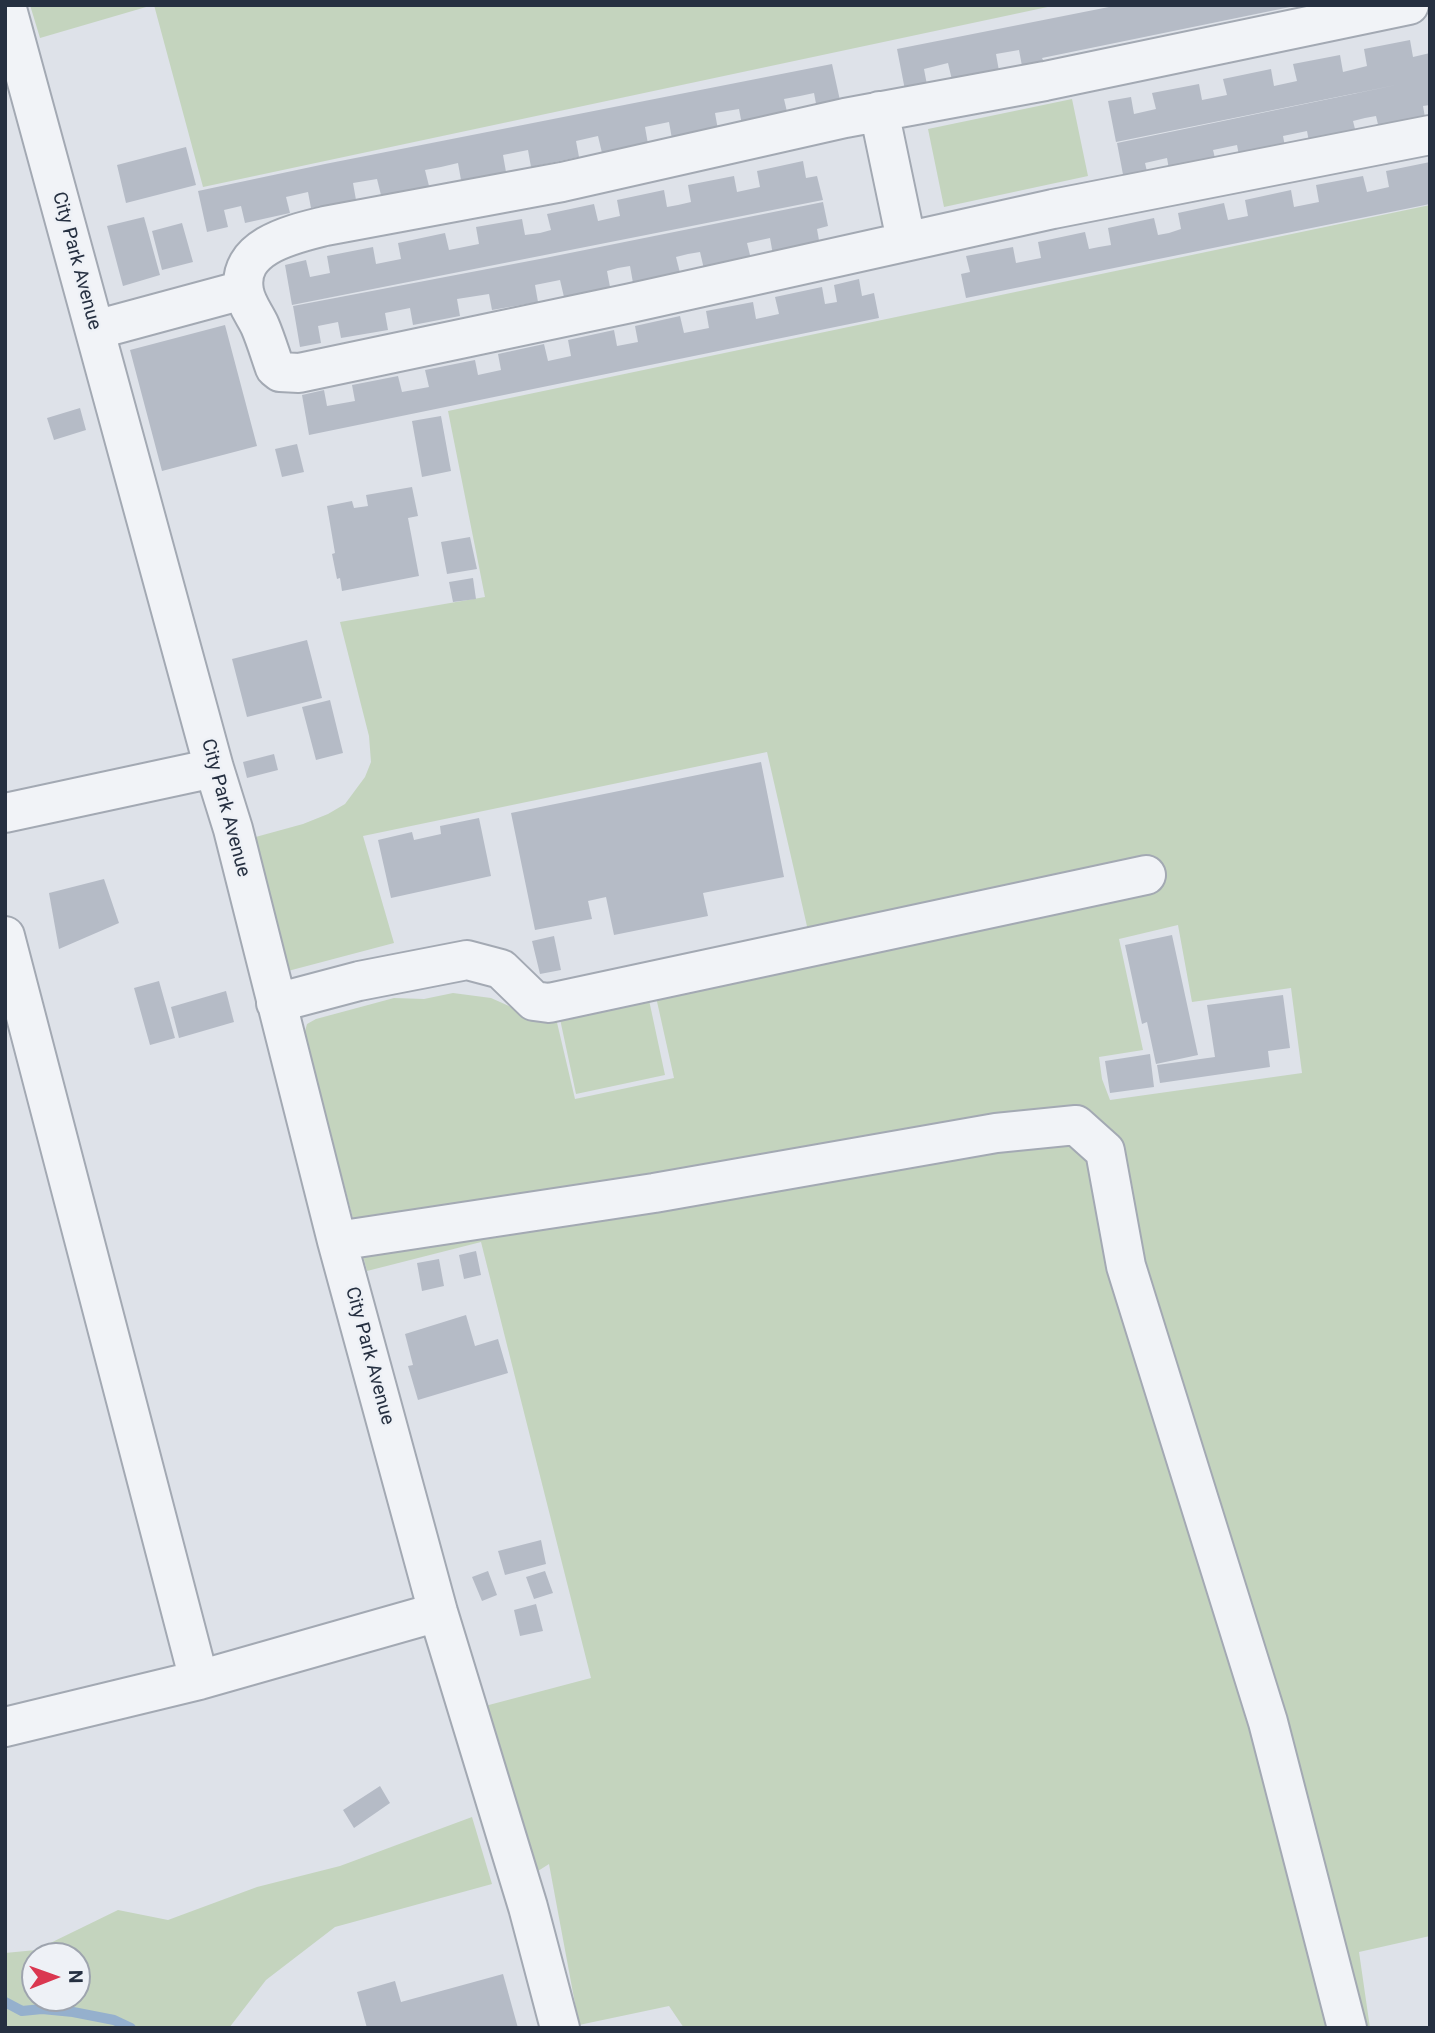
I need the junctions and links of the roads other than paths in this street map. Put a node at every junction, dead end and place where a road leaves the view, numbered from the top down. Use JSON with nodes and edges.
{"nodes":[{"id":1,"x":6,"y":5,"type":"edge"},
{"id":2,"x":1409,"y":5,"type":"edge"},
{"id":3,"x":879,"y":111,"type":"junction"},
{"id":4,"x":1430,"y":135,"type":"edge"},
{"id":5,"x":906,"y":240,"type":"junction"},
{"id":6,"x":243,"y":289,"type":"junction"},
{"id":7,"x":95,"y":330,"type":"junction"},
{"id":8,"x":214,"y":768,"type":"junction"},
{"id":9,"x":5,"y":813,"type":"edge"},
{"id":10,"x":1146,"y":875,"type":"dead end"},
{"id":11,"x":5,"y":936,"type":"edge"},
{"id":12,"x":276,"y":1003,"type":"junction"},
{"id":13,"x":337,"y":1241,"type":"junction"},
{"id":14,"x":438,"y":1612,"type":"junction"},
{"id":15,"x":200,"y":1680,"type":"junction"},
{"id":16,"x":5,"y":1727,"type":"edge"},
{"id":17,"x":560,"y":2028,"type":"edge"},
{"id":18,"x":1347,"y":2028,"type":"edge"}],
"edges":[{"from":1,"to":7,"type":"street","name":"City Park Avenue"},
{"from":2,"to":3,"type":"street"},
{"from":3,"to":5,"type":"street"},
{"from":3,"to":6,"type":"street"},
{"from":4,"to":5,"type":"street"},
{"from":5,"to":6,"type":"street"},
{"from":6,"to":7,"type":"street"},
{"from":7,"to":8,"type":"street","name":"City Park Avenue"},
{"from":8,"to":9,"type":"street"},
{"from":8,"to":12,"type":"street","name":"City Park Avenue"},
{"from":10,"to":12,"type":"street"},
{"from":11,"to":15,"type":"street"},
{"from":12,"to":13,"type":"street","name":"City Park Avenue"},
{"from":13,"to":14,"type":"street","name":"City Park Avenue"},
{"from":13,"to":18,"type":"street"},
{"from":14,"to":15,"type":"street"},
{"from":14,"to":17,"type":"street","name":"City Park Avenue"},
{"from":15,"to":16,"type":"street"}]}
